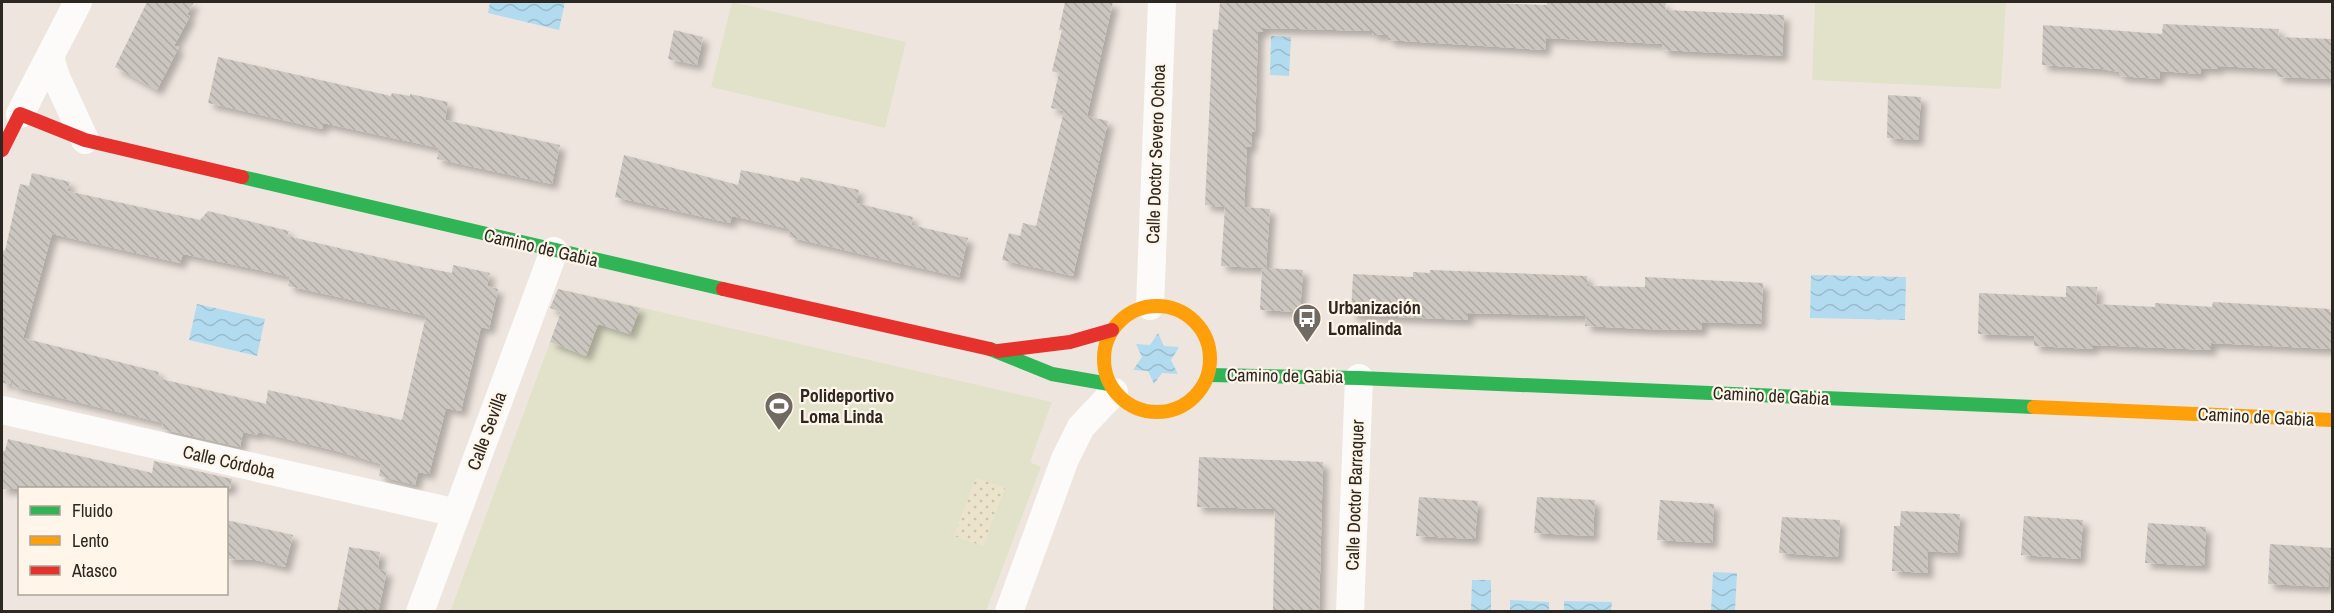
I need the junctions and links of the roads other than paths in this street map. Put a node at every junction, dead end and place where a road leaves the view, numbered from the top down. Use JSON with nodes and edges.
{"nodes":[{"id":1,"x":78,"y":2,"type":"edge"},
{"id":2,"x":1162,"y":2,"type":"edge"},
{"id":3,"x":50,"y":57,"type":"junction"},
{"id":4,"x":19,"y":129,"type":"junction"},
{"id":5,"x":85,"y":140,"type":"junction"},
{"id":6,"x":55,"y":142,"type":"dead end"},
{"id":7,"x":2,"y":150,"type":"edge"},
{"id":8,"x":554,"y":251,"type":"junction"},
{"id":9,"x":1150,"y":306,"type":"junction"},
{"id":10,"x":1112,"y":330,"type":"junction"},
{"id":11,"x":998,"y":351,"type":"junction"},
{"id":12,"x":1209,"y":375,"type":"junction"},
{"id":13,"x":1359,"y":378,"type":"junction"},
{"id":14,"x":1112,"y":388,"type":"junction"},
{"id":15,"x":2,"y":410,"type":"edge"},
{"id":16,"x":2332,"y":420,"type":"edge"},
{"id":17,"x":457,"y":513,"type":"junction"},
{"id":18,"x":420,"y":612,"type":"edge"},
{"id":19,"x":1008,"y":612,"type":"edge"},
{"id":20,"x":1350,"y":612,"type":"edge"}],
"edges":[{"from":1,"to":3,"type":"street"},
{"from":2,"to":9,"type":"street","name":"Calle Doctor Severo Ochoa"},
{"from":3,"to":4,"type":"street"},
{"from":3,"to":5,"type":"street"},
{"from":4,"to":5,"type":"street","name":"Camino de Gabia"},
{"from":4,"to":7,"type":"street"},
{"from":5,"to":6,"type":"street","name":"Camino de Gabia"},
{"from":5,"to":8,"type":"street","name":"Camino de Gabia"},
{"from":8,"to":11,"type":"street","name":"Camino de Gabia"},
{"from":8,"to":17,"type":"street","name":"Calle Sevilla"},
{"from":9,"to":10,"type":"street"},
{"from":9,"to":12,"type":"street"},
{"from":10,"to":11,"type":"street","name":"Camino de Gabia"},
{"from":10,"to":14,"type":"street"},
{"from":11,"to":14,"type":"street","name":"Camino de Gabia"},
{"from":12,"to":13,"type":"street","name":"Camino de Gabia"},
{"from":12,"to":14,"type":"street"},
{"from":13,"to":16,"type":"street","name":"Camino de Gabia"},
{"from":13,"to":20,"type":"street","name":"Calle Doctor Barraquer"},
{"from":14,"to":19,"type":"street"},
{"from":15,"to":17,"type":"street","name":"Calle Córdoba"},
{"from":17,"to":18,"type":"street","name":"Calle Sevilla"}]}
